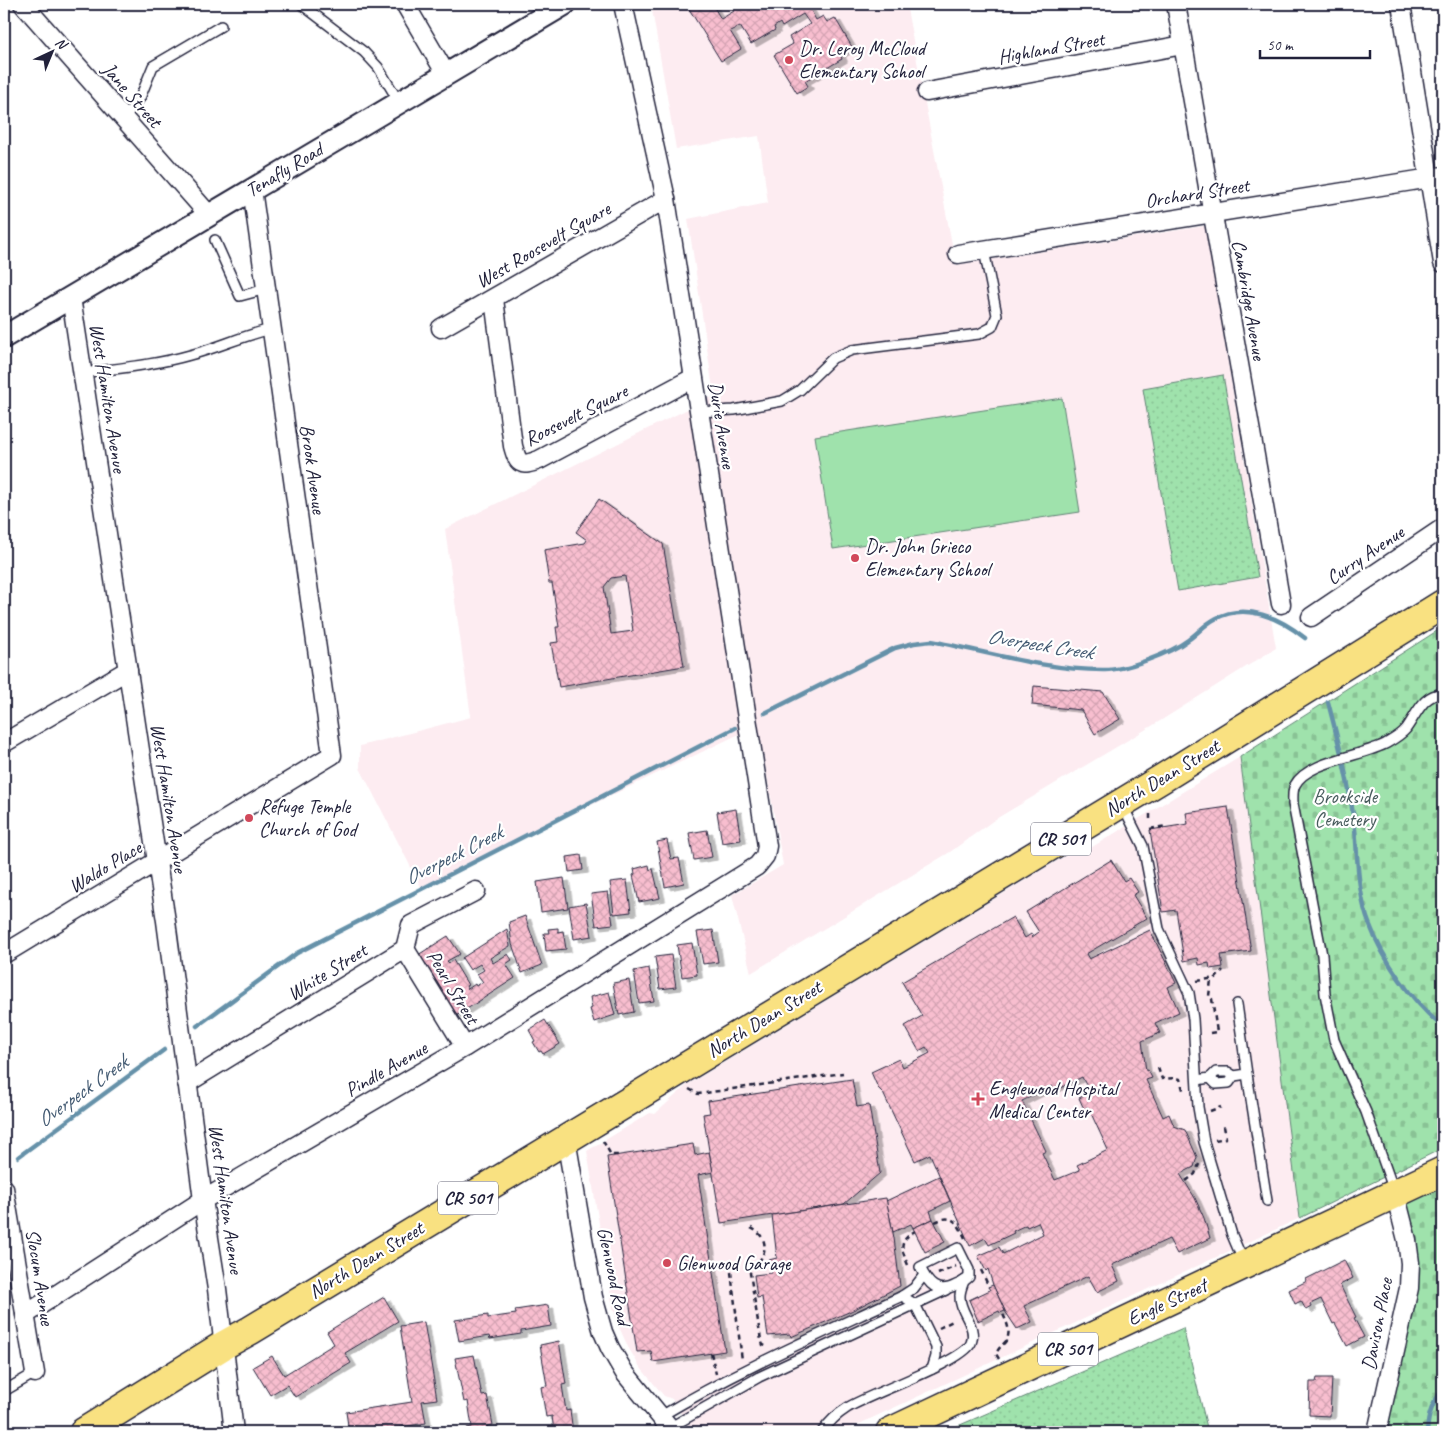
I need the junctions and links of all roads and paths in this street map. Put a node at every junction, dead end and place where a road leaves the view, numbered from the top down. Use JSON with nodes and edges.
{"nodes":[{"id":1,"x":23,"y":4,"type":"edge"},
{"id":2,"x":301,"y":4,"type":"edge"},
{"id":3,"x":405,"y":4,"type":"edge"},
{"id":4,"x":565,"y":4,"type":"edge"},
{"id":5,"x":623,"y":4,"type":"edge"},
{"id":6,"x":1176,"y":4,"type":"edge"},
{"id":7,"x":1401,"y":4,"type":"edge"},
{"id":8,"x":221,"y":26,"type":"dead end"},
{"id":9,"x":1182,"y":45,"type":"junction"},
{"id":10,"x":446,"y":74,"type":"junction"},
{"id":11,"x":927,"y":92,"type":"dead end"},
{"id":12,"x":399,"y":102,"type":"junction"},
{"id":13,"x":124,"y":118,"type":"junction"},
{"id":14,"x":1437,"y":177,"type":"edge"},
{"id":15,"x":252,"y":189,"type":"junction"},
{"id":16,"x":666,"y":199,"type":"junction"},
{"id":17,"x":1212,"y":212,"type":"junction"},
{"id":18,"x":209,"y":215,"type":"junction"},
{"id":19,"x":215,"y":240,"type":"dead end"},
{"id":20,"x":984,"y":250,"type":"junction"},
{"id":21,"x":958,"y":254,"type":"dead end"},
{"id":22,"x":1443,"y":263,"type":"edge"},
{"id":23,"x":266,"y":288,"type":"junction"},
{"id":24,"x":71,"y":297,"type":"junction"},
{"id":25,"x":494,"y":299,"type":"junction"},
{"id":26,"x":442,"y":328,"type":"dead end"},
{"id":27,"x":272,"y":329,"type":"junction"},
{"id":28,"x":4,"y":337,"type":"edge"},
{"id":29,"x":83,"y":373,"type":"junction"},
{"id":30,"x":693,"y":378,"type":"junction"},
{"id":31,"x":699,"y":412,"type":"junction"},
{"id":32,"x":1443,"y":528,"type":"edge"},
{"id":33,"x":1282,"y":604,"type":"dead end"},
{"id":34,"x":1443,"y":604,"type":"edge"},
{"id":35,"x":1311,"y":617,"type":"dead end"},
{"id":36,"x":128,"y":670,"type":"junction"},
{"id":37,"x":1443,"y":694,"type":"edge"},
{"id":38,"x":4,"y":743,"type":"edge"},
{"id":39,"x":332,"y":755,"type":"joint"},
{"id":40,"x":1121,"y":802,"type":"junction"},
{"id":41,"x":1150,"y":809,"type":"dead end"},
{"id":42,"x":1150,"y":819,"type":"dead end"},
{"id":43,"x":1166,"y":826,"type":"dead end"},
{"id":44,"x":1150,"y":829,"type":"dead end"},
{"id":45,"x":765,"y":856,"type":"joint"},
{"id":46,"x":157,"y":861,"type":"junction"},
{"id":47,"x":476,"y":890,"type":"dead end"},
{"id":48,"x":405,"y":949,"type":"junction"},
{"id":49,"x":4,"y":954,"type":"edge"},
{"id":50,"x":1223,"y":970,"type":"dead end"},
{"id":51,"x":1194,"y":980,"type":"dead end"},
{"id":52,"x":1211,"y":980,"type":"junction"},
{"id":53,"x":1236,"y":1004,"type":"dead end"},
{"id":54,"x":1210,"y":1033,"type":"dead end"},
{"id":55,"x":464,"y":1047,"type":"junction"},
{"id":56,"x":1158,"y":1068,"type":"dead end"},
{"id":57,"x":843,"y":1073,"type":"dead end"},
{"id":58,"x":1247,"y":1074,"type":"junction"},
{"id":59,"x":1197,"y":1080,"type":"junction"},
{"id":60,"x":187,"y":1084,"type":"junction"},
{"id":61,"x":685,"y":1085,"type":"dead end"},
{"id":62,"x":1186,"y":1100,"type":"dead end"},
{"id":63,"x":1224,"y":1126,"type":"dead end"},
{"id":64,"x":566,"y":1139,"type":"junction"},
{"id":65,"x":1219,"y":1139,"type":"dead end"},
{"id":66,"x":603,"y":1140,"type":"dead end"},
{"id":67,"x":620,"y":1155,"type":"dead end"},
{"id":68,"x":1199,"y":1159,"type":"dead end"},
{"id":69,"x":1443,"y":1171,"type":"edge"},
{"id":70,"x":1186,"y":1182,"type":"dead end"},
{"id":71,"x":4,"y":1188,"type":"edge"},
{"id":72,"x":1395,"y":1194,"type":"junction"},
{"id":73,"x":204,"y":1200,"type":"junction"},
{"id":74,"x":1267,"y":1201,"type":"dead end"},
{"id":75,"x":751,"y":1228,"type":"dead end"},
{"id":76,"x":914,"y":1231,"type":"dead end"},
{"id":77,"x":957,"y":1265,"type":"dead end"},
{"id":78,"x":1245,"y":1265,"type":"junction"},
{"id":79,"x":730,"y":1272,"type":"dead end"},
{"id":80,"x":912,"y":1272,"type":"dead end"},
{"id":81,"x":924,"y":1275,"type":"junction"},
{"id":82,"x":935,"y":1276,"type":"dead end"},
{"id":83,"x":964,"y":1281,"type":"junction"},
{"id":84,"x":946,"y":1290,"type":"junction"},
{"id":85,"x":902,"y":1296,"type":"junction"},
{"id":86,"x":915,"y":1304,"type":"junction"},
{"id":87,"x":1002,"y":1312,"type":"dead end"},
{"id":88,"x":25,"y":1315,"type":"junction"},
{"id":89,"x":966,"y":1315,"type":"junction"},
{"id":90,"x":929,"y":1333,"type":"junction"},
{"id":91,"x":224,"y":1345,"type":"junction"},
{"id":92,"x":772,"y":1348,"type":"dead end"},
{"id":93,"x":711,"y":1354,"type":"dead end"},
{"id":94,"x":1000,"y":1360,"type":"dead end"},
{"id":95,"x":740,"y":1364,"type":"dead end"},
{"id":96,"x":932,"y":1369,"type":"junction"},
{"id":97,"x":35,"y":1373,"type":"joint"},
{"id":98,"x":721,"y":1376,"type":"dead end"},
{"id":99,"x":4,"y":1391,"type":"edge"},
{"id":100,"x":116,"y":1422,"type":"edge"},
{"id":101,"x":668,"y":1425,"type":"edge"},
{"id":102,"x":84,"y":1432,"type":"edge"},
{"id":103,"x":234,"y":1432,"type":"edge"},
{"id":104,"x":822,"y":1432,"type":"edge"},
{"id":105,"x":890,"y":1432,"type":"edge"},
{"id":106,"x":1377,"y":1432,"type":"edge"}],
"edges":[{"from":1,"to":13,"type":"street","name":"Jane Street"},
{"from":2,"to":12,"type":"lane"},
{"from":3,"to":10,"type":"street"},
{"from":4,"to":10,"type":"street","name":"Tenafly Road"},
{"from":5,"to":16,"type":"street","name":"Durie Avenue"},
{"from":6,"to":9,"type":"street","name":"Cambridge Avenue"},
{"from":7,"to":14,"type":"street"},
{"from":8,"to":13,"type":"lane"},
{"from":9,"to":11,"type":"street","name":"Highland Street"},
{"from":9,"to":17,"type":"street","name":"Cambridge Avenue"},
{"from":10,"to":12,"type":"street","name":"Tenafly Road"},
{"from":12,"to":15,"type":"street","name":"Tenafly Road"},
{"from":13,"to":18,"type":"street","name":"Jane Street"},
{"from":14,"to":17,"type":"street","name":"Orchard Street"},
{"from":14,"to":22,"type":"street"},
{"from":15,"to":18,"type":"street","name":"Tenafly Road"},
{"from":15,"to":23,"type":"street","name":"Brook Avenue"},
{"from":16,"to":25,"type":"street","name":"West Roosevelt Square"},
{"from":16,"to":30,"type":"street","name":"Durie Avenue"},
{"from":17,"to":20,"type":"street","name":"Orchard Street"},
{"from":17,"to":33,"type":"street","name":"Cambridge Avenue"},
{"from":18,"to":24,"type":"street","name":"Tenafly Road"},
{"from":19,"to":23,"type":"lane"},
{"from":20,"to":21,"type":"street","name":"Orchard Street"},
{"from":20,"to":31,"type":"lane"},
{"from":23,"to":27,"type":"street","name":"Brook Avenue"},
{"from":24,"to":28,"type":"street","name":"Tenafly Road"},
{"from":24,"to":29,"type":"street","name":"West Hamilton Avenue"},
{"from":25,"to":26,"type":"street","name":"West Roosevelt Square"},
{"from":25,"to":30,"type":"street","name":"Roosevelt Square"},
{"from":27,"to":29,"type":"lane"},
{"from":27,"to":39,"type":"street","name":"Brook Avenue"},
{"from":29,"to":36,"type":"street","name":"West Hamilton Avenue"},
{"from":30,"to":31,"type":"street","name":"Durie Avenue"},
{"from":31,"to":45,"type":"street","name":"Durie Avenue"},
{"from":32,"to":35,"type":"street","name":"Curry Avenue"},
{"from":34,"to":40,"type":"main road","name":"North Dean Street","number":"CR 501"},
{"from":36,"to":38,"type":"street"},
{"from":36,"to":46,"type":"street","name":"West Hamilton Avenue"},
{"from":37,"to":72,"type":"lane"},
{"from":39,"to":46,"type":"street","name":"Waldo Place"},
{"from":40,"to":59,"type":"lane"},
{"from":40,"to":64,"type":"main road","name":"North Dean Street","number":"CR 501"},
{"from":41,"to":42,"type":"path"},
{"from":43,"to":44,"type":"path"},
{"from":45,"to":55,"type":"street","name":"Pindle Avenue"},
{"from":46,"to":49,"type":"street","name":"Waldo Place"},
{"from":46,"to":60,"type":"street","name":"West Hamilton Avenue"},
{"from":47,"to":48,"type":"street"},
{"from":48,"to":55,"type":"street","name":"Pearl Street"},
{"from":48,"to":60,"type":"street","name":"White Street"},
{"from":50,"to":52,"type":"path"},
{"from":51,"to":52,"type":"path"},
{"from":52,"to":54,"type":"path"},
{"from":53,"to":58,"type":"lane"},
{"from":55,"to":73,"type":"street","name":"Pindle Avenue"},
{"from":56,"to":62,"type":"path"},
{"from":57,"to":61,"type":"path"},
{"from":58,"to":59,"type":"lane"},
{"from":58,"to":74,"type":"lane"},
{"from":59,"to":78,"type":"lane"},
{"from":60,"to":73,"type":"street","name":"West Hamilton Avenue"},
{"from":63,"to":65,"type":"path"},
{"from":64,"to":91,"type":"main road","name":"North Dean Street","number":"CR 501"},
{"from":64,"to":101,"type":"street","name":"Glenwood Road"},
{"from":66,"to":67,"type":"path"},
{"from":68,"to":70,"type":"path"},
{"from":69,"to":72,"type":"main road","name":"Engle Street","number":"CR 501"},
{"from":71,"to":88,"type":"street","name":"Slocum Avenue"},
{"from":72,"to":78,"type":"main road","name":"Engle Street","number":"CR 501"},
{"from":72,"to":106,"type":"street","name":"Davison Place"},
{"from":73,"to":88,"type":"street","name":"Pindle Avenue"},
{"from":73,"to":91,"type":"street","name":"West Hamilton Avenue"},
{"from":75,"to":92,"type":"path"},
{"from":76,"to":80,"type":"path"},
{"from":77,"to":82,"type":"path"},
{"from":78,"to":105,"type":"main road","name":"Engle Street","number":"CR 501"},
{"from":79,"to":95,"type":"path"},
{"from":81,"to":83,"type":"lane"},
{"from":81,"to":84,"type":"lane"},
{"from":81,"to":85,"type":"lane"},
{"from":83,"to":84,"type":"lane"},
{"from":83,"to":89,"type":"lane"},
{"from":84,"to":86,"type":"lane"},
{"from":85,"to":86,"type":"lane"},
{"from":85,"to":101,"type":"lane"},
{"from":86,"to":90,"type":"lane"},
{"from":86,"to":101,"type":"lane"},
{"from":87,"to":94,"type":"path"},
{"from":88,"to":97,"type":"street","name":"Slocum Avenue"},
{"from":89,"to":90,"type":"path"},
{"from":89,"to":96,"type":"lane"},
{"from":90,"to":96,"type":"lane"},
{"from":91,"to":100,"type":"main road","name":"North Dean Street","number":"CR 501"},
{"from":91,"to":103,"type":"street","name":"West Hamilton Avenue"},
{"from":93,"to":98,"type":"path"},
{"from":96,"to":104,"type":"lane"},
{"from":97,"to":99,"type":"lane"},
{"from":100,"to":102,"type":"main road","name":"North Dean Street","number":"CR 501"}]}
